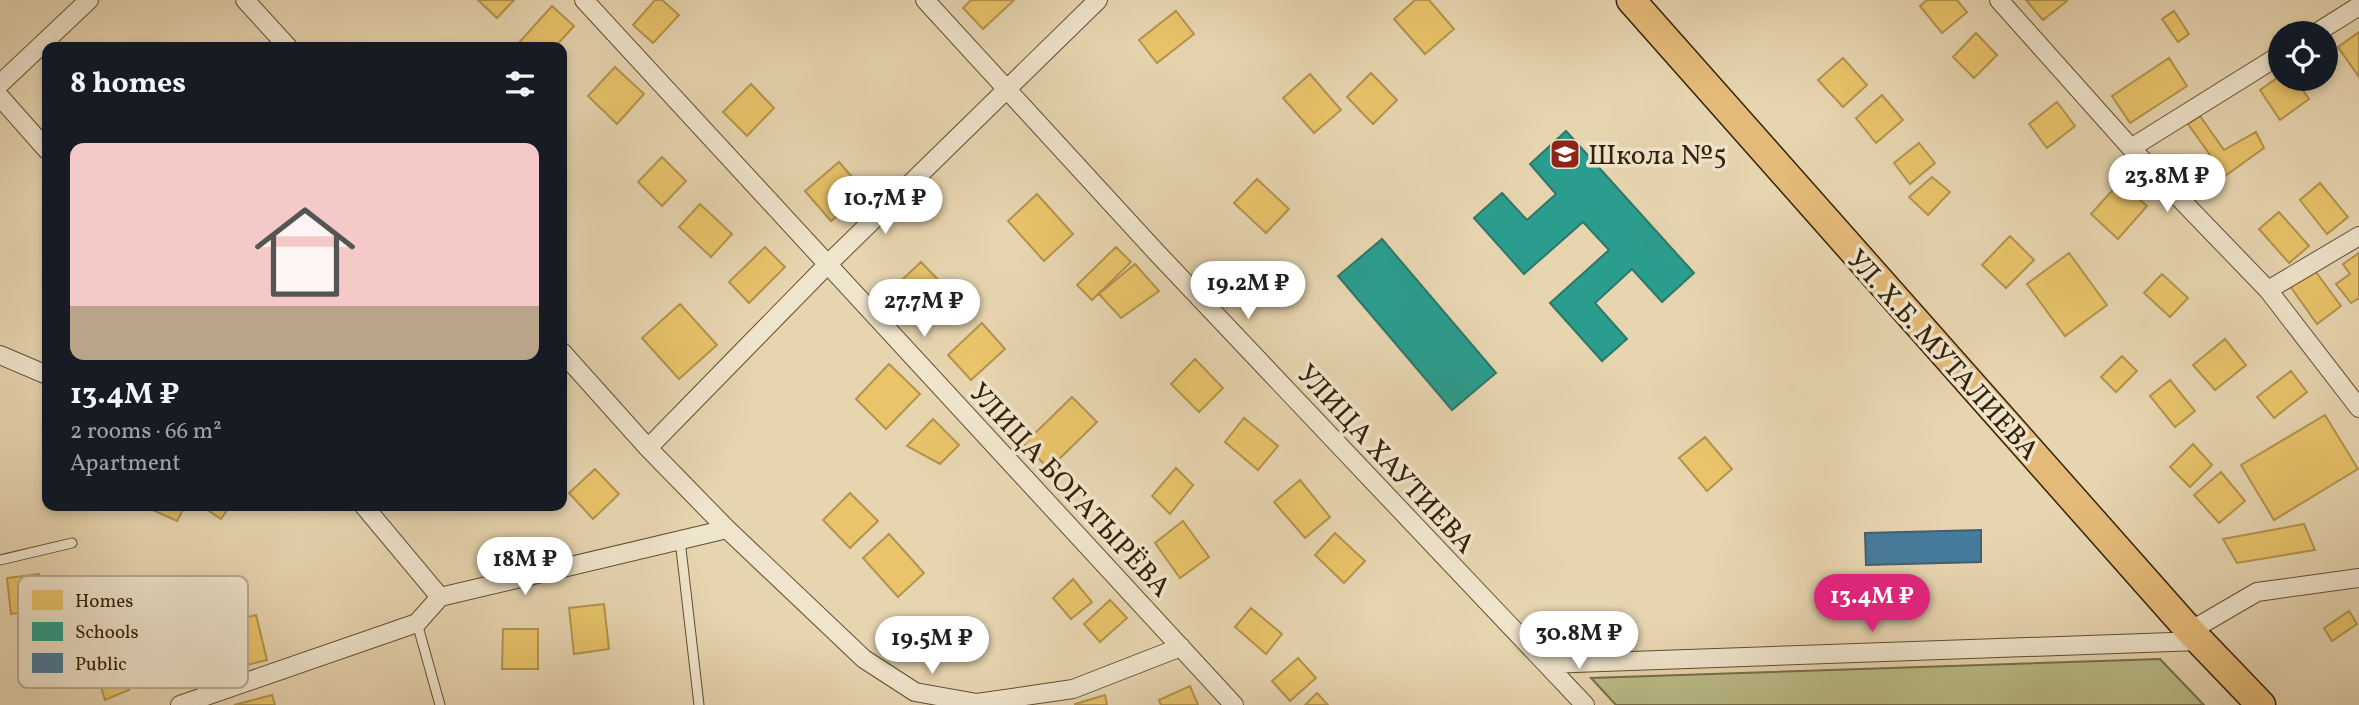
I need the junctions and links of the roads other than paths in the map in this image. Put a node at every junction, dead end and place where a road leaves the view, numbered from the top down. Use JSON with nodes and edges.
{"nodes":[{"id":1,"x":89,"y":0,"type":"edge"},
{"id":2,"x":246,"y":0,"type":"edge"},
{"id":3,"x":584,"y":0,"type":"edge"},
{"id":4,"x":925,"y":0,"type":"edge"},
{"id":5,"x":1098,"y":0,"type":"edge"},
{"id":6,"x":1631,"y":0,"type":"edge"},
{"id":7,"x":1999,"y":0,"type":"edge"},
{"id":8,"x":2359,"y":6,"type":"edge"},
{"id":9,"x":2335,"y":21,"type":"edge"},
{"id":10,"x":45,"y":42,"type":"edge"},
{"id":11,"x":284,"y":42,"type":"edge"},
{"id":12,"x":42,"y":45,"type":"edge"},
{"id":13,"x":2268,"y":62,"type":"edge"},
{"id":14,"x":0,"y":85,"type":"edge"},
{"id":15,"x":1007,"y":89,"type":"junction"},
{"id":16,"x":0,"y":97,"type":"edge"},
{"id":17,"x":42,"y":144,"type":"edge"},
{"id":18,"x":2131,"y":148,"type":"junction"},
{"id":19,"x":2359,"y":236,"type":"edge"},
{"id":20,"x":828,"y":264,"type":"junction"},
{"id":21,"x":2268,"y":290,"type":"junction"},
{"id":22,"x":0,"y":355,"type":"edge"},
{"id":23,"x":567,"y":358,"type":"edge"},
{"id":24,"x":42,"y":373,"type":"edge"},
{"id":25,"x":2359,"y":408,"type":"edge"},
{"id":26,"x":648,"y":448,"type":"junction"},
{"id":27,"x":368,"y":511,"type":"edge"},
{"id":28,"x":727,"y":530,"type":"junction"},
{"id":29,"x":680,"y":540,"type":"junction"},
{"id":30,"x":72,"y":543,"type":"dead end"},
{"id":31,"x":0,"y":560,"type":"edge"},
{"id":32,"x":2359,"y":578,"type":"edge"},
{"id":33,"x":440,"y":597,"type":"junction"},
{"id":34,"x":417,"y":623,"type":"junction"},
{"id":35,"x":2195,"y":636,"type":"junction"},
{"id":36,"x":1181,"y":647,"type":"junction"},
{"id":37,"x":1546,"y":664,"type":"junction"},
{"id":38,"x":1203,"y":672,"type":"junction"},
{"id":39,"x":248,"y":682,"type":"edge"},
{"id":40,"x":231,"y":688,"type":"edge"},
{"id":41,"x":182,"y":705,"type":"edge"},
{"id":42,"x":440,"y":705,"type":"edge"},
{"id":43,"x":699,"y":705,"type":"edge"},
{"id":44,"x":1219,"y":705,"type":"edge"},
{"id":45,"x":1234,"y":705,"type":"edge"},
{"id":46,"x":1584,"y":705,"type":"edge"},
{"id":47,"x":2261,"y":705,"type":"edge"}],
"edges":[{"from":1,"to":10,"type":"street"},
{"from":2,"to":11,"type":"street"},
{"from":3,"to":20,"type":"street","name":"УЛИЦА БОГАТЫРЁВА"},
{"from":4,"to":15,"type":"street","name":"УЛИЦА ХАУТИЕВА"},
{"from":5,"to":15,"type":"street"},
{"from":6,"to":35,"type":"main road","name":"УЛ. Х.Б. МУТАЛИЕВА"},
{"from":7,"to":18,"type":"street"},
{"from":8,"to":9,"type":"street"},
{"from":12,"to":14,"type":"street"},
{"from":13,"to":18,"type":"street"},
{"from":15,"to":20,"type":"street"},
{"from":15,"to":37,"type":"street","name":"УЛИЦА ХАУТИЕВА"},
{"from":16,"to":17,"type":"street"},
{"from":18,"to":21,"type":"street"},
{"from":19,"to":21,"type":"street"},
{"from":20,"to":26,"type":"street"},
{"from":20,"to":36,"type":"street","name":"УЛИЦА БОГАТЫРЁВА"},
{"from":21,"to":25,"type":"street"},
{"from":22,"to":24,"type":"street"},
{"from":23,"to":26,"type":"street"},
{"from":26,"to":28,"type":"street"},
{"from":27,"to":33,"type":"street"},
{"from":28,"to":29,"type":"street"},
{"from":28,"to":36,"type":"street"},
{"from":29,"to":33,"type":"street"},
{"from":29,"to":43,"type":"lane"},
{"from":30,"to":31,"type":"lane"},
{"from":32,"to":35,"type":"street"},
{"from":33,"to":34,"type":"street"},
{"from":34,"to":39,"type":"street"},
{"from":34,"to":42,"type":"lane"},
{"from":35,"to":37,"type":"street"},
{"from":35,"to":47,"type":"main road","name":"УЛ. Х.Б. МУТАЛИЕВА"},
{"from":36,"to":38,"type":"street","name":"УЛИЦА БОГАТЫРЁВА"},
{"from":37,"to":46,"type":"street","name":"УЛИЦА ХАУТИЕВА"},
{"from":38,"to":44,"type":"street"},
{"from":38,"to":45,"type":"street","name":"УЛИЦА БОГАТЫРЁВА"},
{"from":40,"to":41,"type":"street"}]}
